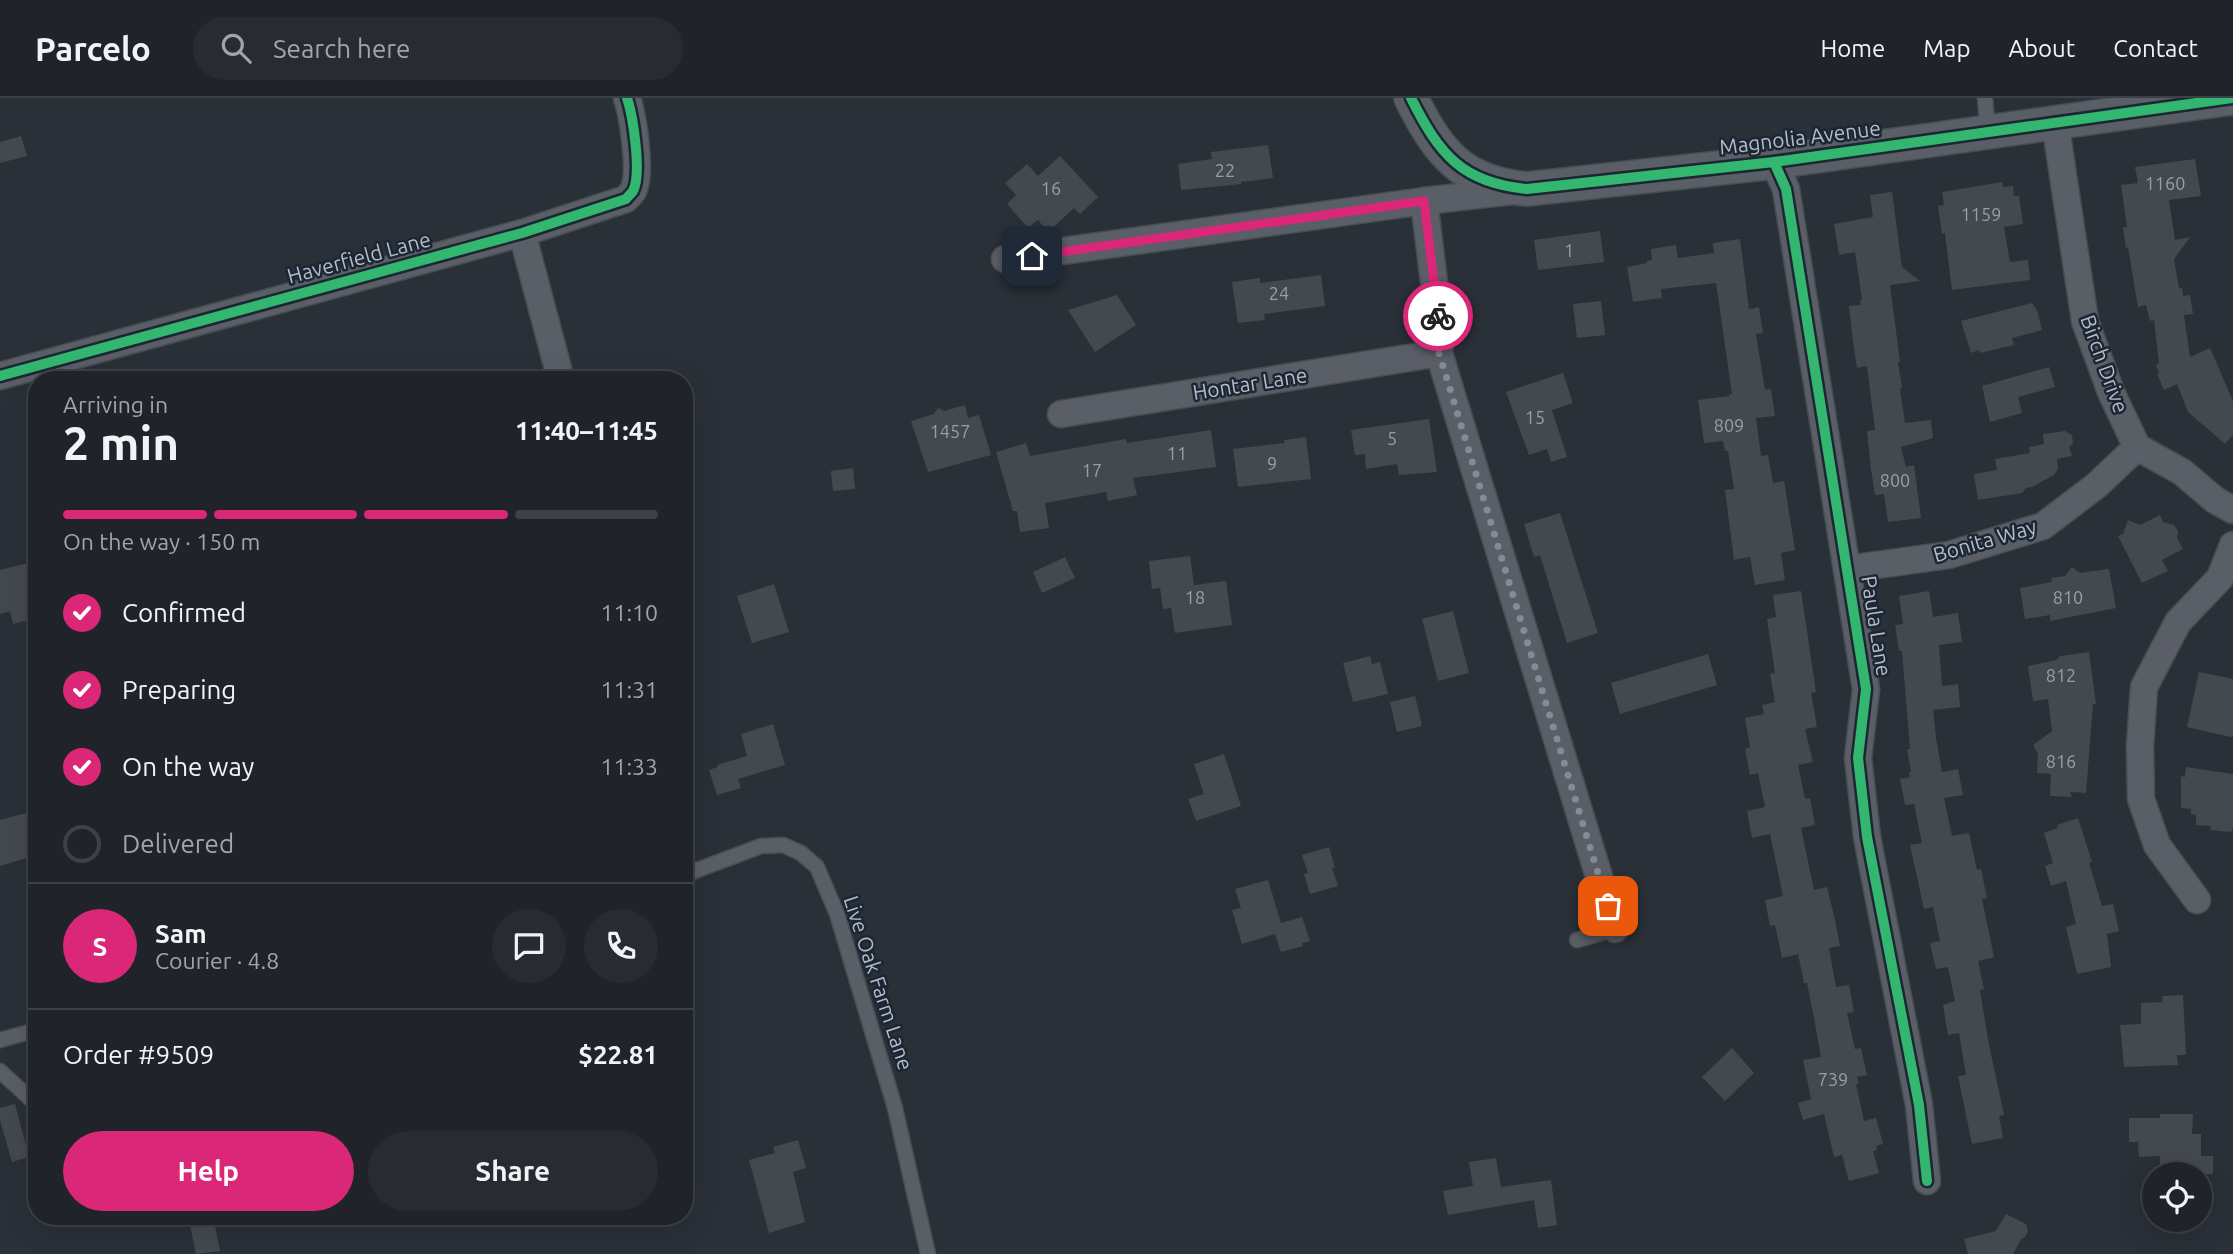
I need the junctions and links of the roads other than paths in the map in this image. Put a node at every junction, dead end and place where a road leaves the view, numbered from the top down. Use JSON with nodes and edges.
{"nodes":[{"id":1,"x":627,"y":98,"type":"edge"},
{"id":2,"x":1411,"y":98,"type":"edge"},
{"id":3,"x":1985,"y":98,"type":"edge"},
{"id":4,"x":2217,"y":99,"type":"edge"},
{"id":5,"x":2055,"y":122,"type":"junction"},
{"id":6,"x":1988,"y":132,"type":"junction"},
{"id":7,"x":1774,"y":162,"type":"junction"},
{"id":8,"x":1527,"y":189,"type":"junction"},
{"id":9,"x":1424,"y":201,"type":"junction"},
{"id":10,"x":522,"y":233,"type":"junction"},
{"id":11,"x":1006,"y":260,"type":"dead end"},
{"id":12,"x":1439,"y":353,"type":"junction"},
{"id":13,"x":46,"y":371,"type":"edge"},
{"id":14,"x":559,"y":371,"type":"edge"},
{"id":15,"x":28,"y":373,"type":"edge"},
{"id":16,"x":0,"y":376,"type":"edge"},
{"id":17,"x":1061,"y":414,"type":"dead end"},
{"id":18,"x":2137,"y":447,"type":"junction"},
{"id":19,"x":2233,"y":510,"type":"edge"},
{"id":20,"x":2233,"y":545,"type":"edge"},
{"id":21,"x":1848,"y":569,"type":"junction"},
{"id":22,"x":693,"y":872,"type":"edge"},
{"id":23,"x":2197,"y":900,"type":"dead end"},
{"id":24,"x":1615,"y":929,"type":"joint"},
{"id":25,"x":1577,"y":940,"type":"dead end"},
{"id":26,"x":28,"y":1032,"type":"edge"},
{"id":27,"x":0,"y":1040,"type":"edge"},
{"id":28,"x":0,"y":1071,"type":"edge"},
{"id":29,"x":28,"y":1097,"type":"edge"},
{"id":30,"x":1927,"y":1181,"type":"dead end"},
{"id":31,"x":928,"y":1254,"type":"edge"}],
"edges":[{"from":1,"to":10,"type":"street","name":"Haverfield Lane"},
{"from":2,"to":8,"type":"street","name":"Magnolia Avenue"},
{"from":3,"to":6,"type":"lane"},
{"from":4,"to":5,"type":"street","name":"Magnolia Avenue"},
{"from":5,"to":6,"type":"street","name":"Magnolia Avenue"},
{"from":5,"to":18,"type":"street","name":"Birch Drive"},
{"from":6,"to":7,"type":"street","name":"Magnolia Avenue"},
{"from":7,"to":8,"type":"street","name":"Magnolia Avenue"},
{"from":7,"to":21,"type":"street","name":"Paula Lane"},
{"from":8,"to":9,"type":"street"},
{"from":9,"to":11,"type":"street"},
{"from":9,"to":12,"type":"street"},
{"from":10,"to":13,"type":"street","name":"Haverfield Lane"},
{"from":10,"to":14,"type":"street"},
{"from":12,"to":17,"type":"street","name":"Hontar Lane"},
{"from":12,"to":24,"type":"street"},
{"from":15,"to":16,"type":"street","name":"Haverfield Lane"},
{"from":18,"to":19,"type":"street"},
{"from":18,"to":21,"type":"street","name":"Bonita Way"},
{"from":20,"to":23,"type":"street"},
{"from":21,"to":30,"type":"street","name":"Paula Lane"},
{"from":22,"to":31,"type":"lane","name":"Live Oak Farm Lane"},
{"from":24,"to":25,"type":"lane"},
{"from":26,"to":27,"type":"lane"},
{"from":28,"to":29,"type":"lane"}]}
